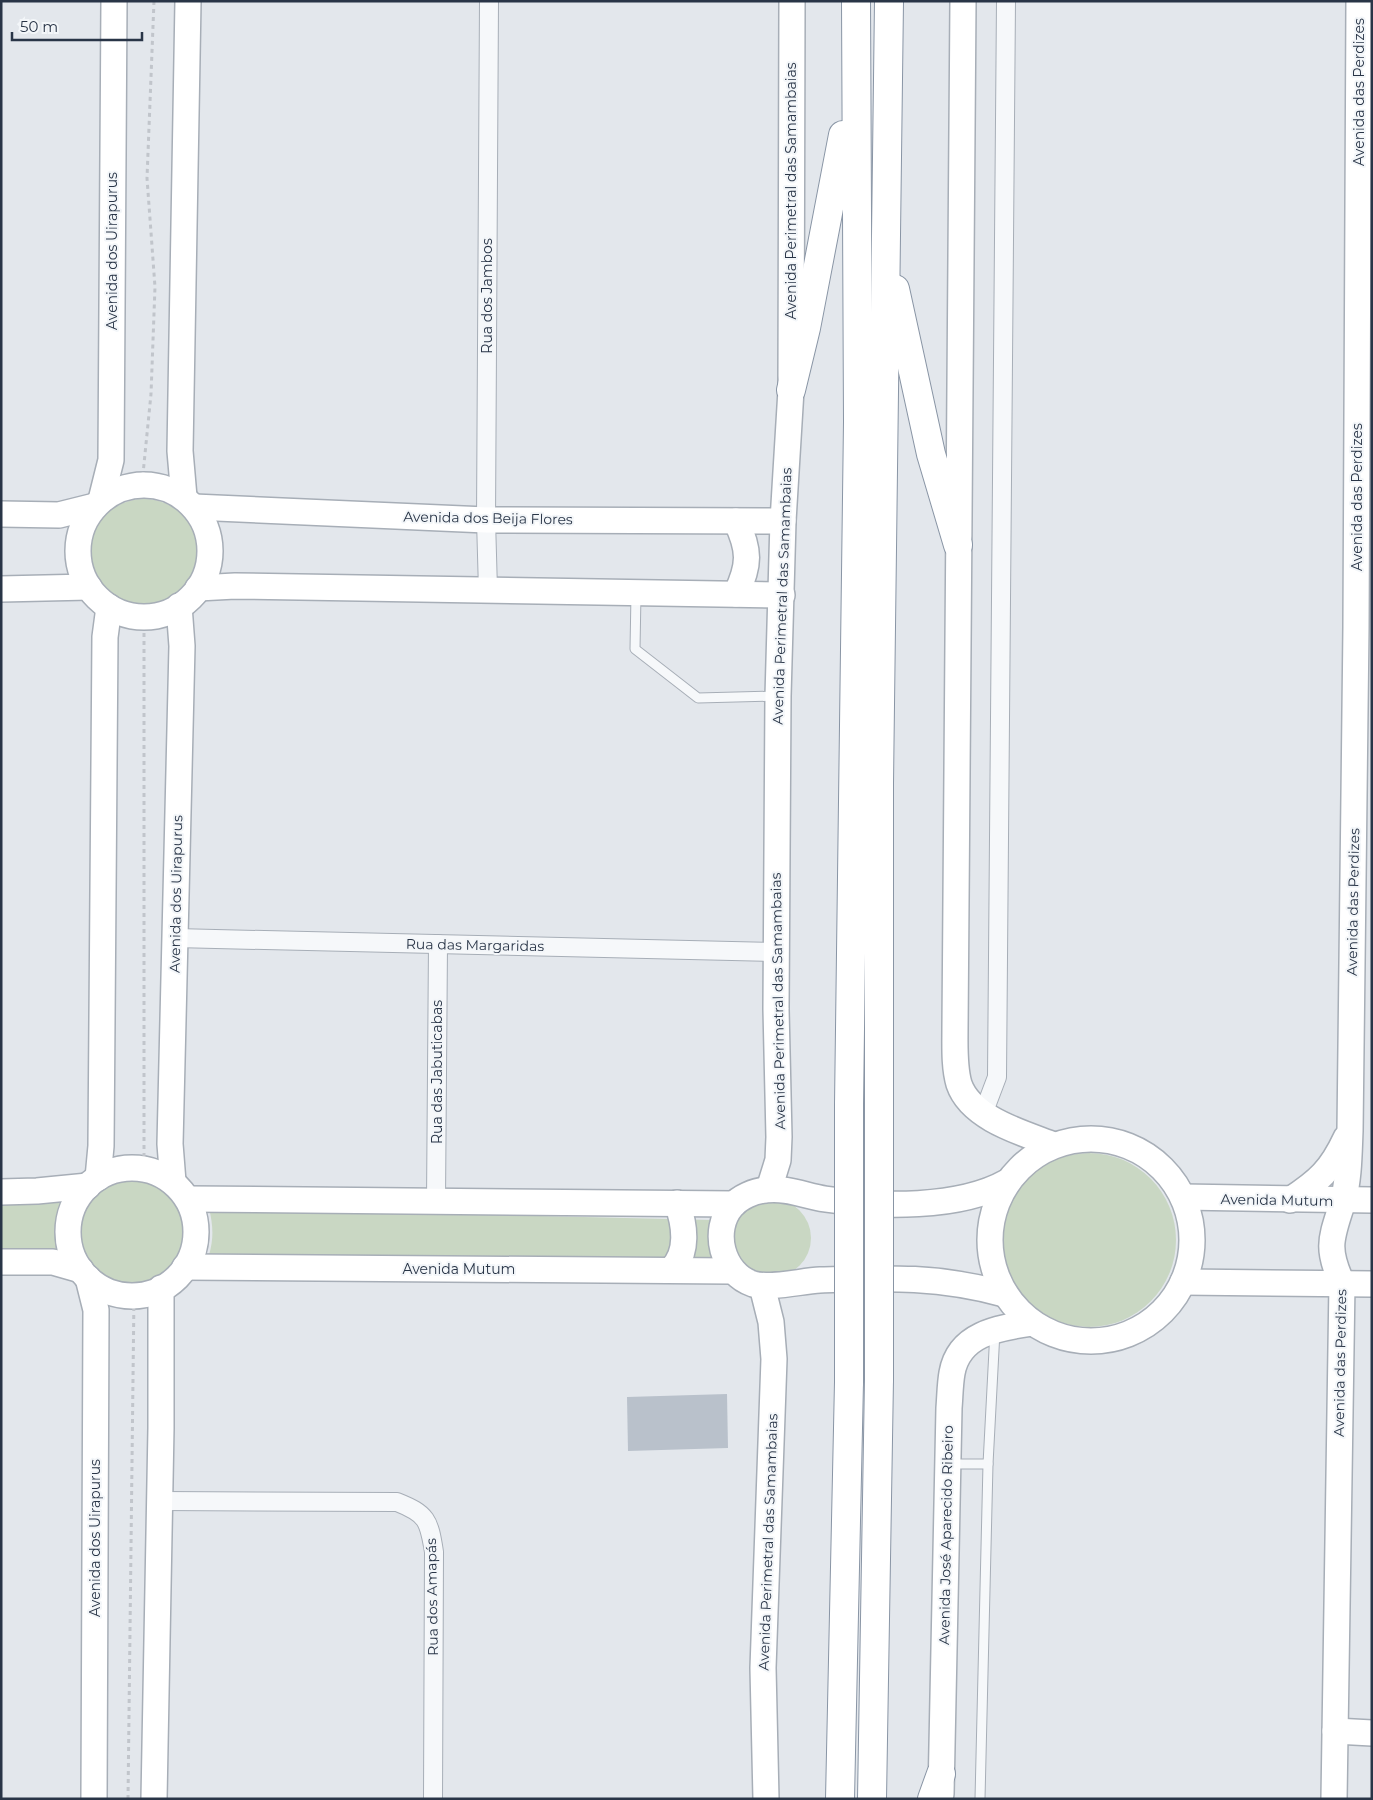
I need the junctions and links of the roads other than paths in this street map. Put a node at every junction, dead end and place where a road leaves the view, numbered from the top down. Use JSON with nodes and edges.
{"nodes":[{"id":1,"x":114,"y":1,"type":"edge"},
{"id":2,"x":188,"y":1,"type":"edge"},
{"id":3,"x":489,"y":1,"type":"edge"},
{"id":4,"x":792,"y":1,"type":"edge"},
{"id":5,"x":856,"y":1,"type":"edge"},
{"id":6,"x":889,"y":1,"type":"edge"},
{"id":7,"x":963,"y":1,"type":"edge"},
{"id":8,"x":1006,"y":1,"type":"edge"},
{"id":9,"x":1359,"y":1,"type":"edge"},
{"id":10,"x":1365,"y":71,"type":"edge"},
{"id":11,"x":854,"y":80,"type":"junction"},
{"id":12,"x":884,"y":242,"type":"junction"},
{"id":13,"x":791,"y":390,"type":"junction"},
{"id":14,"x":189,"y":502,"type":"junction"},
{"id":15,"x":98,"y":503,"type":"junction"},
{"id":16,"x":1,"y":514,"type":"edge"},
{"id":17,"x":486,"y":520,"type":"junction"},
{"id":18,"x":736,"y":521,"type":"junction"},
{"id":19,"x":783,"y":521,"type":"junction"},
{"id":20,"x":958,"y":545,"type":"junction"},
{"id":21,"x":89,"y":587,"type":"junction"},
{"id":22,"x":198,"y":588,"type":"junction"},
{"id":23,"x":1,"y":589,"type":"edge"},
{"id":24,"x":488,"y":590,"type":"junction"},
{"id":25,"x":636,"y":592,"type":"junction"},
{"id":26,"x":736,"y":594,"type":"junction"},
{"id":27,"x":782,"y":594,"type":"junction"},
{"id":28,"x":179,"y":606,"type":"junction"},
{"id":29,"x":109,"y":607,"type":"junction"},
{"id":30,"x":1364,"y":627,"type":"edge"},
{"id":31,"x":778,"y":696,"type":"junction"},
{"id":32,"x":175,"y":938,"type":"junction"},
{"id":33,"x":438,"y":944,"type":"junction"},
{"id":34,"x":776,"y":952,"type":"junction"},
{"id":35,"x":983,"y":1114,"type":"junction"},
{"id":36,"x":1350,"y":1131,"type":"junction"},
{"id":37,"x":1054,"y":1145,"type":"junction"},
{"id":38,"x":93,"y":1182,"type":"junction"},
{"id":39,"x":1007,"y":1182,"type":"junction"},
{"id":40,"x":769,"y":1190,"type":"junction"},
{"id":41,"x":180,"y":1191,"type":"junction"},
{"id":42,"x":1,"y":1192,"type":"edge"},
{"id":43,"x":1183,"y":1197,"type":"junction"},
{"id":44,"x":1290,"y":1200,"type":"junction"},
{"id":45,"x":1372,"y":1200,"type":"edge"},
{"id":46,"x":436,"y":1201,"type":"junction"},
{"id":47,"x":1343,"y":1201,"type":"junction"},
{"id":48,"x":677,"y":1203,"type":"junction"},
{"id":49,"x":734,"y":1204,"type":"junction"},
{"id":50,"x":1,"y":1262,"type":"edge"},
{"id":51,"x":185,"y":1267,"type":"junction"},
{"id":52,"x":671,"y":1270,"type":"junction"},
{"id":53,"x":732,"y":1271,"type":"junction"},
{"id":54,"x":85,"y":1274,"type":"junction"},
{"id":55,"x":1183,"y":1282,"type":"junction"},
{"id":56,"x":1342,"y":1283,"type":"junction"},
{"id":57,"x":1372,"y":1284,"type":"edge"},
{"id":58,"x":762,"y":1286,"type":"junction"},
{"id":59,"x":161,"y":1288,"type":"junction"},
{"id":60,"x":1004,"y":1294,"type":"junction"},
{"id":61,"x":1032,"y":1323,"type":"junction"},
{"id":62,"x":995,"y":1328,"type":"junction"},
{"id":63,"x":948,"y":1464,"type":"junction"},
{"id":64,"x":988,"y":1464,"type":"junction"},
{"id":65,"x":160,"y":1501,"type":"junction"},
{"id":66,"x":1335,"y":1731,"type":"junction"},
{"id":67,"x":1372,"y":1733,"type":"edge"},
{"id":68,"x":938,"y":1790,"type":"edge"},
{"id":69,"x":94,"y":1799,"type":"edge"},
{"id":70,"x":154,"y":1799,"type":"edge"},
{"id":71,"x":433,"y":1799,"type":"edge"},
{"id":72,"x":766,"y":1799,"type":"edge"},
{"id":73,"x":840,"y":1799,"type":"edge"},
{"id":74,"x":872,"y":1799,"type":"edge"},
{"id":75,"x":980,"y":1799,"type":"edge"},
{"id":76,"x":1334,"y":1799,"type":"edge"}],
"edges":[{"from":1,"to":15,"type":"street","name":"Avenida dos Uirapurus"},
{"from":2,"to":14,"type":"street"},
{"from":3,"to":17,"type":"street","name":"Rua dos Jambos"},
{"from":4,"to":13,"type":"street","name":"Avenida Perimetral das Samambaias"},
{"from":5,"to":11,"type":"highway"},
{"from":6,"to":12,"type":"highway"},
{"from":7,"to":20,"type":"street"},
{"from":8,"to":35,"type":"street"},
{"from":9,"to":10,"type":"street","name":"Avenida das Perdizes"},
{"from":10,"to":30,"type":"street","name":"Avenida das Perdizes"},
{"from":11,"to":13,"type":"highway"},
{"from":11,"to":73,"type":"highway","bridge":true},
{"from":12,"to":20,"type":"highway"},
{"from":12,"to":74,"type":"highway","bridge":true},
{"from":13,"to":19,"type":"street","name":"Avenida Perimetral das Samambaias"},
{"from":14,"to":15,"type":"street"},
{"from":14,"to":17,"type":"street","name":"Avenida dos Beija Flores"},
{"from":14,"to":22,"type":"street"},
{"from":15,"to":16,"type":"street"},
{"from":15,"to":21,"type":"street"},
{"from":17,"to":18,"type":"street","name":"Avenida dos Beija Flores"},
{"from":17,"to":24,"type":"street","name":"Rua dos Jambos"},
{"from":18,"to":19,"type":"street","name":"Avenida dos Beija Flores"},
{"from":18,"to":26,"type":"street"},
{"from":19,"to":27,"type":"street","name":"Avenida Perimetral das Samambaias"},
{"from":20,"to":35,"type":"street"},
{"from":21,"to":23,"type":"street"},
{"from":21,"to":29,"type":"street"},
{"from":22,"to":24,"type":"street"},
{"from":22,"to":28,"type":"street"},
{"from":24,"to":25,"type":"street"},
{"from":25,"to":26,"type":"street"},
{"from":25,"to":31,"type":"lane"},
{"from":26,"to":27,"type":"street"},
{"from":27,"to":31,"type":"street","name":"Avenida Perimetral das Samambaias"},
{"from":28,"to":29,"type":"street"},
{"from":28,"to":32,"type":"street","name":"Avenida dos Uirapurus"},
{"from":29,"to":38,"type":"street"},
{"from":30,"to":36,"type":"street","name":"Avenida das Perdizes"},
{"from":31,"to":34,"type":"street","name":"Avenida Perimetral das Samambaias"},
{"from":32,"to":33,"type":"street","name":"Rua das Margaridas"},
{"from":32,"to":41,"type":"street","name":"Avenida dos Uirapurus"},
{"from":33,"to":34,"type":"street","name":"Rua das Margaridas"},
{"from":33,"to":46,"type":"street","name":"Rua das Jabuticabas"},
{"from":34,"to":40,"type":"street","name":"Avenida Perimetral das Samambaias"},
{"from":35,"to":37,"type":"street"},
{"from":36,"to":44,"type":"street"},
{"from":36,"to":47,"type":"street","name":"Avenida das Perdizes"},
{"from":37,"to":39,"type":"street"},
{"from":37,"to":43,"type":"street"},
{"from":38,"to":41,"type":"street"},
{"from":38,"to":42,"type":"street"},
{"from":38,"to":54,"type":"street"},
{"from":39,"to":40,"type":"street"},
{"from":39,"to":60,"type":"street"},
{"from":40,"to":49,"type":"street"},
{"from":41,"to":46,"type":"street"},
{"from":41,"to":51,"type":"street"},
{"from":43,"to":44,"type":"street","name":"Avenida Mutum"},
{"from":43,"to":55,"type":"street"},
{"from":44,"to":47,"type":"street","name":"Avenida Mutum"},
{"from":45,"to":47,"type":"street","name":"Avenida Mutum"},
{"from":46,"to":48,"type":"street"},
{"from":47,"to":56,"type":"street","name":"Avenida das Perdizes"},
{"from":48,"to":49,"type":"street"},
{"from":48,"to":52,"type":"street"},
{"from":49,"to":53,"type":"street"},
{"from":50,"to":54,"type":"street"},
{"from":51,"to":52,"type":"street","name":"Avenida Mutum"},
{"from":51,"to":59,"type":"street"},
{"from":52,"to":53,"type":"street","name":"Avenida Mutum"},
{"from":53,"to":58,"type":"street"},
{"from":54,"to":59,"type":"street"},
{"from":54,"to":69,"type":"street","name":"Avenida dos Uirapurus"},
{"from":55,"to":56,"type":"street"},
{"from":55,"to":61,"type":"street"},
{"from":56,"to":57,"type":"street"},
{"from":56,"to":66,"type":"street","name":"Avenida das Perdizes"},
{"from":58,"to":60,"type":"street"},
{"from":58,"to":72,"type":"street","name":"Avenida Perimetral das Samambaias"},
{"from":59,"to":65,"type":"street"},
{"from":60,"to":61,"type":"street"},
{"from":61,"to":62,"type":"street","name":"Avenida José Aparecido Ribeiro"},
{"from":62,"to":63,"type":"street","name":"Avenida José Aparecido Ribeiro"},
{"from":62,"to":64,"type":"lane"},
{"from":63,"to":64,"type":"lane"},
{"from":63,"to":68,"type":"street","name":"Avenida José Aparecido Ribeiro"},
{"from":64,"to":75,"type":"lane"},
{"from":65,"to":70,"type":"street"},
{"from":65,"to":71,"type":"street","name":"Rua dos Amapás"},
{"from":66,"to":67,"type":"street"},
{"from":66,"to":76,"type":"street","name":"Avenida das Perdizes"}]}
